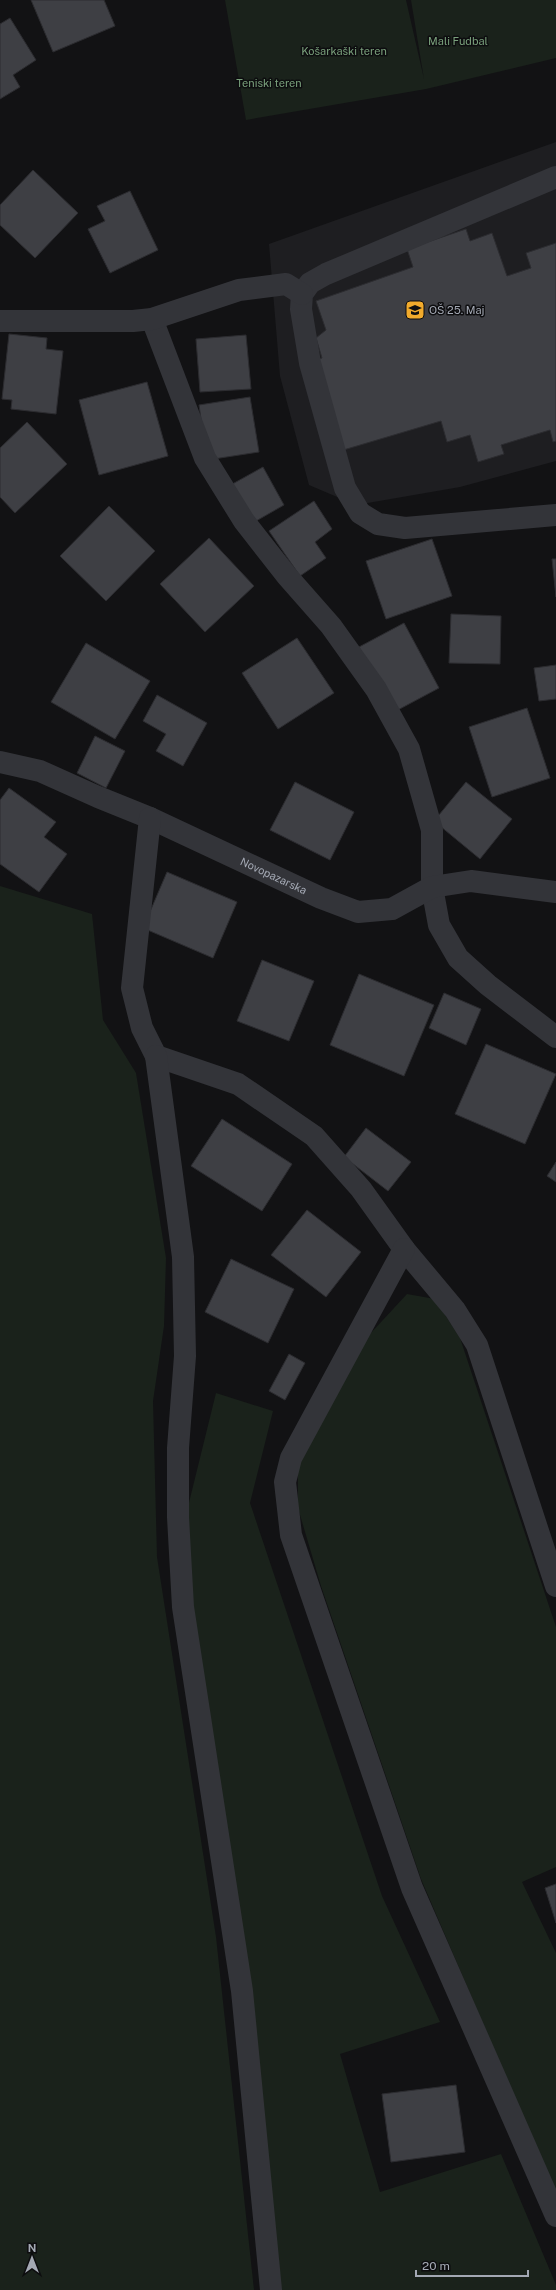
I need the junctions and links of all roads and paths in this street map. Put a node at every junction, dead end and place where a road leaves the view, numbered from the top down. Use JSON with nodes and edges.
{"nodes":[{"id":1,"x":556,"y":177,"type":"edge"},
{"id":2,"x":302,"y":294,"type":"junction"},
{"id":3,"x":152,"y":319,"type":"junction"},
{"id":4,"x":0,"y":321,"type":"edge"},
{"id":5,"x":556,"y":515,"type":"edge"},
{"id":6,"x":0,"y":762,"type":"edge"},
{"id":7,"x":150,"y":818,"type":"junction"},
{"id":8,"x":432,"y":887,"type":"junction"},
{"id":9,"x":556,"y":892,"type":"edge"},
{"id":10,"x":556,"y":1037,"type":"edge"},
{"id":11,"x":156,"y":1056,"type":"junction"},
{"id":12,"x":404,"y":1249,"type":"junction"},
{"id":13,"x":556,"y":1586,"type":"edge"},
{"id":14,"x":556,"y":2216,"type":"edge"},
{"id":15,"x":271,"y":2290,"type":"edge"}],
"edges":[{"from":1,"to":2,"type":"street"},
{"from":2,"to":3,"type":"street"},
{"from":2,"to":5,"type":"street"},
{"from":3,"to":4,"type":"street"},
{"from":3,"to":8,"type":"street"},
{"from":6,"to":7,"type":"street","name":"Novopazarska"},
{"from":7,"to":8,"type":"street","name":"Novopazarska"},
{"from":7,"to":11,"type":"street"},
{"from":8,"to":9,"type":"street","name":"Novopazarska"},
{"from":8,"to":10,"type":"street"},
{"from":11,"to":12,"type":"street"},
{"from":11,"to":15,"type":"street"},
{"from":12,"to":13,"type":"street"},
{"from":12,"to":14,"type":"street"}]}
